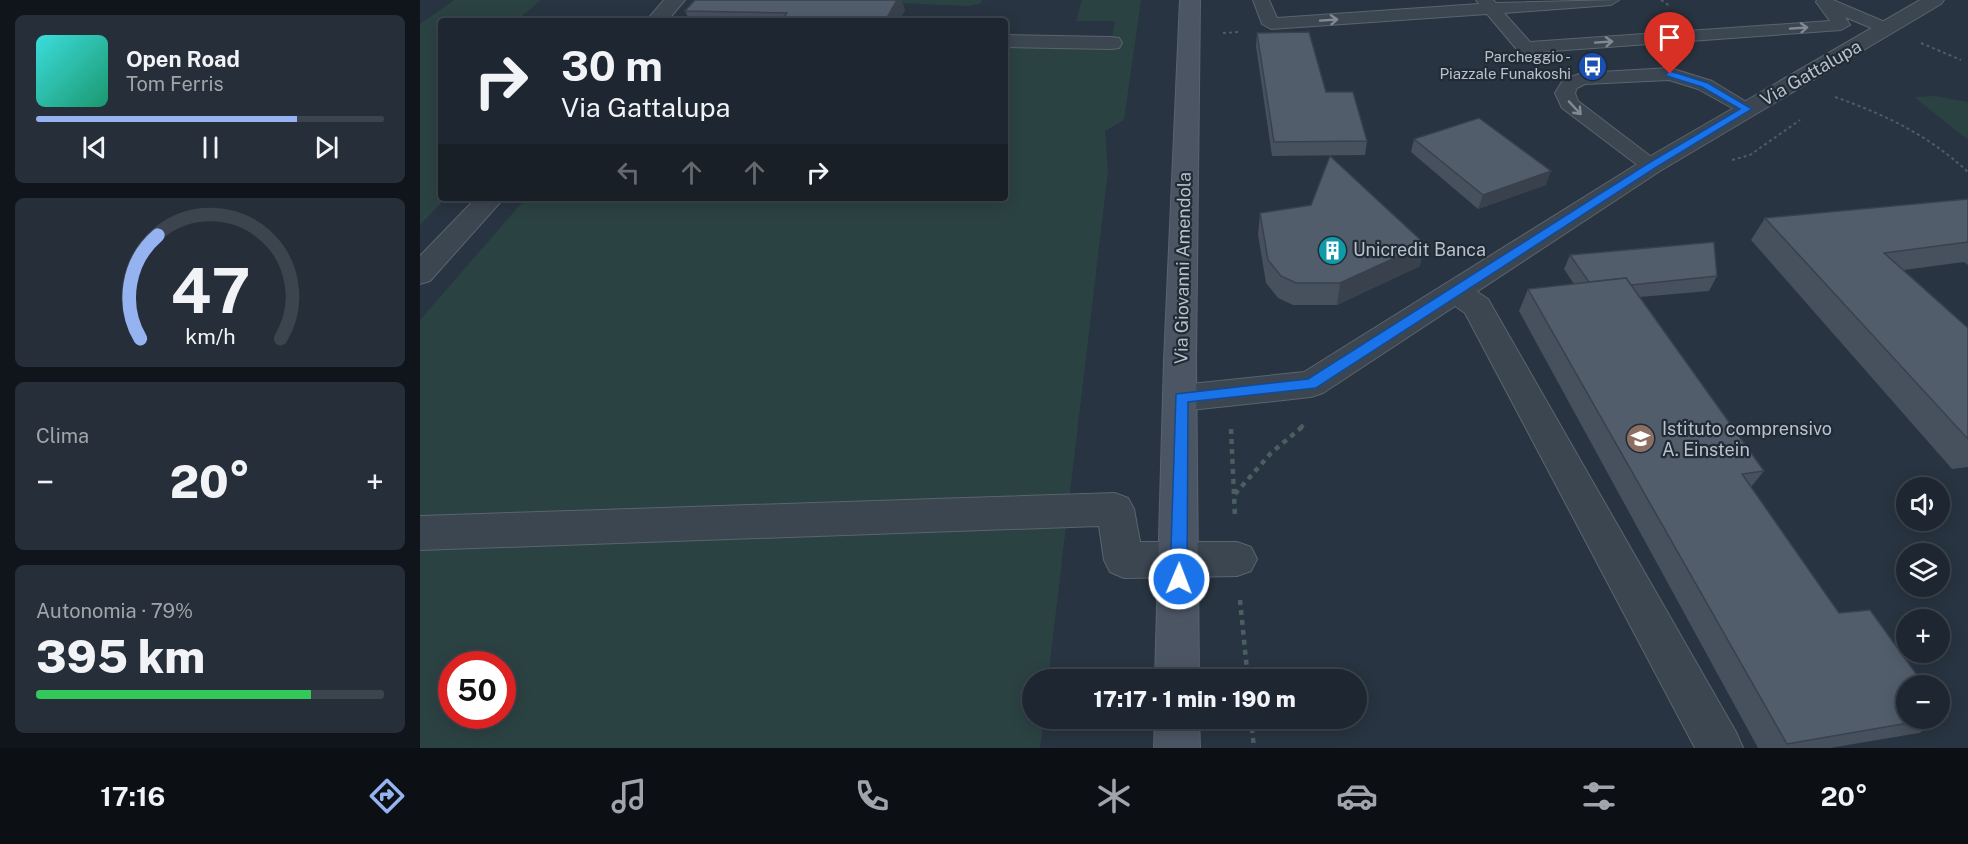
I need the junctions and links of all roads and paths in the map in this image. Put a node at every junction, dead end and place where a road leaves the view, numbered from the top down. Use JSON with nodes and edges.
{"nodes":[{"id":1,"x":675,"y":0,"type":"edge"},
{"id":2,"x":1190,"y":0,"type":"edge"},
{"id":3,"x":1261,"y":0,"type":"edge"},
{"id":4,"x":1611,"y":0,"type":"edge"},
{"id":5,"x":1934,"y":0,"type":"edge"},
{"id":6,"x":1823,"y":2,"type":"edge"},
{"id":7,"x":1488,"y":4,"type":"edge"},
{"id":8,"x":659,"y":18,"type":"edge"},
{"id":9,"x":1223,"y":23,"type":"dead end"},
{"id":10,"x":1886,"y":29,"type":"junction"},
{"id":11,"x":1008,"y":41,"type":"edge"},
{"id":12,"x":1918,"y":42,"type":"dead end"},
{"id":13,"x":1111,"y":43,"type":"dead end"},
{"id":14,"x":1222,"y":45,"type":"dead end"},
{"id":15,"x":1961,"y":60,"type":"dead end"},
{"id":16,"x":1835,"y":97,"type":"dead end"},
{"id":17,"x":1748,"y":109,"type":"junction"},
{"id":18,"x":1651,"y":166,"type":"junction"},
{"id":19,"x":1968,"y":172,"type":"edge"},
{"id":20,"x":487,"y":201,"type":"edge"},
{"id":21,"x":420,"y":274,"type":"edge"},
{"id":22,"x":1456,"y":292,"type":"junction"},
{"id":23,"x":1231,"y":392,"type":"junction"},
{"id":24,"x":1181,"y":398,"type":"junction"},
{"id":25,"x":1235,"y":494,"type":"dead end"},
{"id":26,"x":420,"y":533,"type":"edge"},
{"id":27,"x":1179,"y":558,"type":"junction"},
{"id":28,"x":1237,"y":559,"type":"joint"},
{"id":29,"x":1177,"y":669,"type":"edge"},
{"id":30,"x":1247,"y":669,"type":"edge"},
{"id":31,"x":1177,"y":729,"type":"edge"},
{"id":32,"x":1252,"y":729,"type":"edge"},
{"id":33,"x":1177,"y":748,"type":"edge"},
{"id":34,"x":1254,"y":748,"type":"edge"},
{"id":35,"x":1720,"y":748,"type":"edge"}],
"edges":[{"from":1,"to":8,"type":"street"},
{"from":2,"to":24,"type":"main road","name":"Via Giovanni Amendola"},
{"from":3,"to":7,"type":"lane","one_way":true},
{"from":4,"to":7,"type":"lane"},
{"from":5,"to":10,"type":"street","name":"Via Gattalupa"},
{"from":7,"to":6,"type":"lane","one_way":true},
{"from":6,"to":10,"type":"lane"},
{"from":9,"to":14,"type":"path"},
{"from":10,"to":17,"type":"street","name":"Via Gattalupa"},
{"from":11,"to":13,"type":"street"},
{"from":12,"to":15,"type":"path"},
{"from":16,"to":19,"type":"path"},
{"from":17,"to":18,"type":"street","name":"Via Gattalupa"},
{"from":17,"to":18,"type":"lane","one_way":true},
{"from":18,"to":22,"type":"street","name":"Via Gattalupa"},
{"from":20,"to":21,"type":"street"},
{"from":22,"to":23,"type":"street","name":"Via Gattalupa"},
{"from":22,"to":35,"type":"street"},
{"from":23,"to":24,"type":"street","name":"Via Gattalupa"},
{"from":23,"to":25,"type":"path"},
{"from":24,"to":27,"type":"main road","name":"Via Giovanni Amendola"},
{"from":26,"to":27,"type":"street"},
{"from":27,"to":28,"type":"street"},
{"from":27,"to":29,"type":"main road","name":"Via Giovanni Amendola"},
{"from":28,"to":30,"type":"path"},
{"from":31,"to":33,"type":"main road"},
{"from":32,"to":34,"type":"path"}]}
